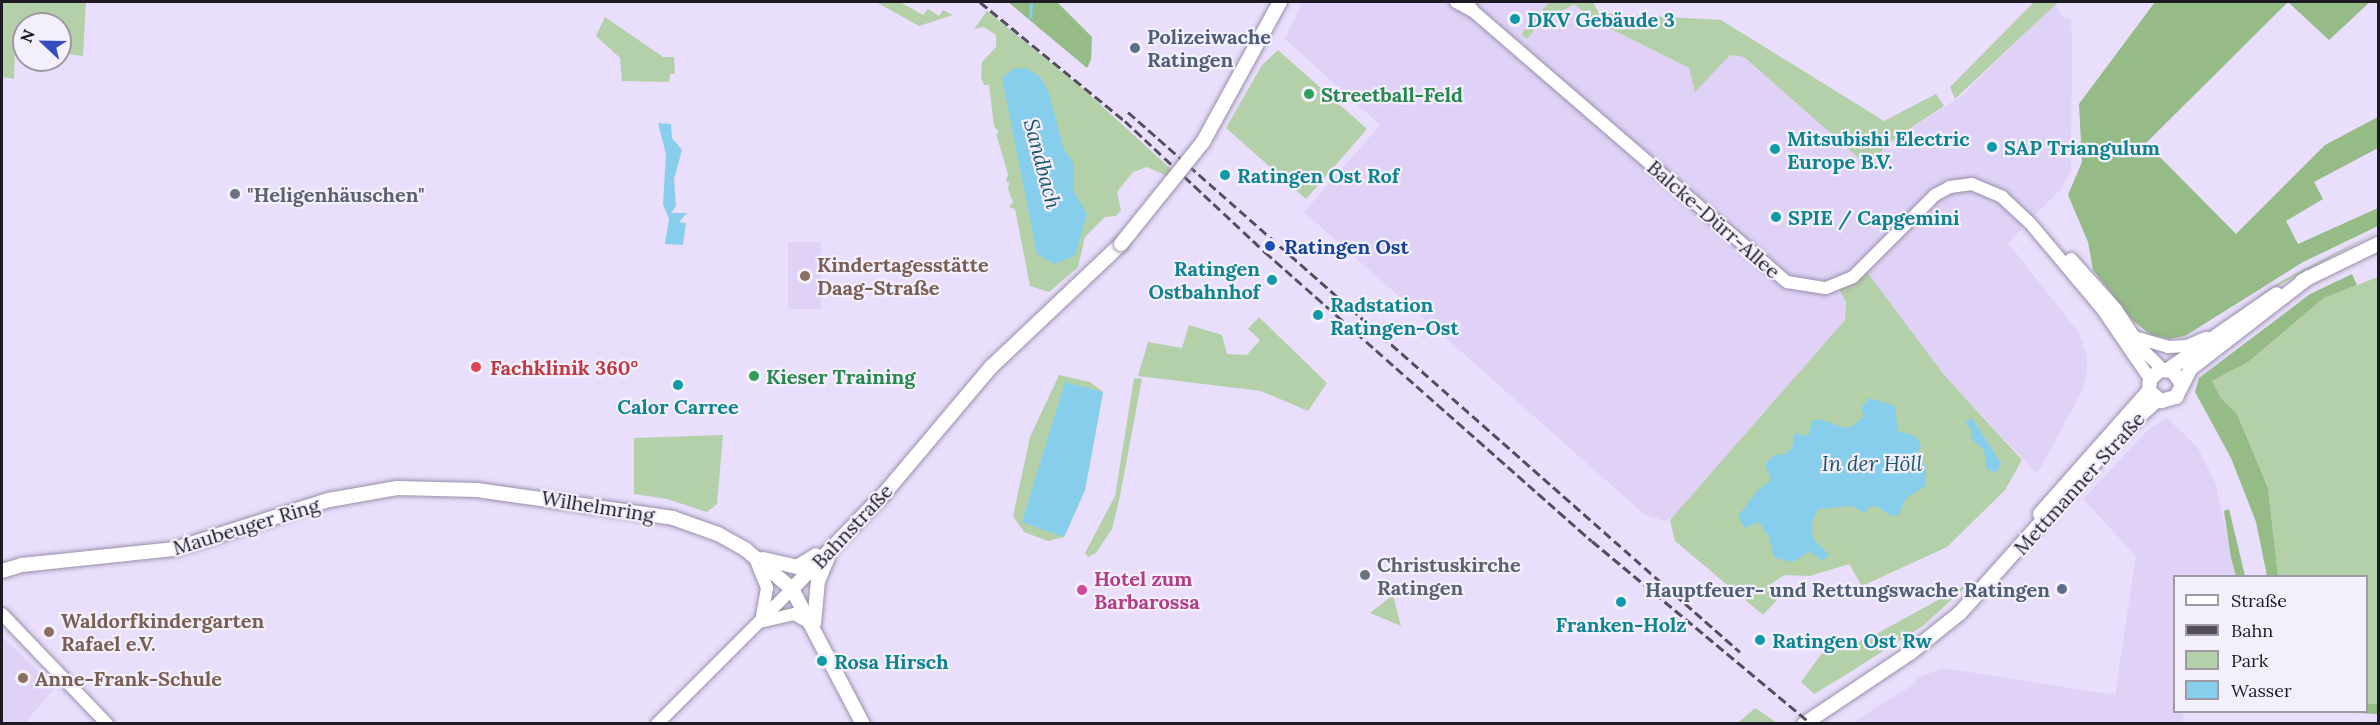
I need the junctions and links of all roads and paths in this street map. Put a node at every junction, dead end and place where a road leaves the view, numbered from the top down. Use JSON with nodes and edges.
{"nodes":[{"id":1,"x":1280,"y":2,"type":"edge"},
{"id":2,"x":1456,"y":2,"type":"edge"},
{"id":3,"x":1470,"y":6,"type":"edge"},
{"id":4,"x":2030,"y":223,"type":"junction"},
{"id":5,"x":2379,"y":244,"type":"edge"},
{"id":6,"x":2309,"y":278,"type":"junction"},
{"id":7,"x":2253,"y":309,"type":"junction"},
{"id":8,"x":2133,"y":337,"type":"junction"},
{"id":9,"x":2165,"y":369,"type":"junction"},
{"id":10,"x":2181,"y":384,"type":"junction"},
{"id":11,"x":2152,"y":390,"type":"junction"},
{"id":12,"x":382,"y":489,"type":"joint"},
{"id":13,"x":836,"y":542,"type":"junction"},
{"id":14,"x":755,"y":557,"type":"junction"},
{"id":15,"x":2002,"y":567,"type":"junction"},
{"id":16,"x":2,"y":571,"type":"edge"},
{"id":17,"x":792,"y":589,"type":"junction"},
{"id":18,"x":2,"y":614,"type":"edge"},
{"id":19,"x":761,"y":622,"type":"junction"},
{"id":20,"x":814,"y":625,"type":"junction"},
{"id":21,"x":107,"y":723,"type":"edge"},
{"id":22,"x":657,"y":723,"type":"edge"},
{"id":23,"x":863,"y":723,"type":"edge"},
{"id":24,"x":1804,"y":723,"type":"edge"}],
"edges":[{"from":1,"to":13,"type":"main road","name":"Bahnstraße","bridge":true},
{"from":2,"to":3,"type":"street","name":"Balcke-Dürr-Allee"},
{"from":3,"to":4,"type":"street","name":"Balcke-Dürr-Allee"},
{"from":4,"to":8,"type":"street","name":"Balcke-Dürr-Allee"},
{"from":4,"to":11,"type":"street","name":"Balcke-Dürr-Allee"},
{"from":5,"to":6,"type":"main road"},
{"from":6,"to":7,"type":"main road"},
{"from":6,"to":10,"type":"main road"},
{"from":7,"to":8,"type":"street"},
{"from":7,"to":9,"type":"main road"},
{"from":8,"to":9,"type":"street","name":"Balcke-Dürr-Allee"},
{"from":9,"to":10,"type":"main road"},
{"from":9,"to":11,"type":"main road"},
{"from":10,"to":11,"type":"main road"},
{"from":11,"to":15,"type":"main road","name":"Mettmanner Straße"},
{"from":11,"to":15,"type":"main road","name":"Mettmanner Straße"},
{"from":12,"to":14,"type":"main road","name":"Wilhelmring"},
{"from":12,"to":16,"type":"main road","name":"Maubeuger Ring"},
{"from":13,"to":14,"type":"main road"},
{"from":13,"to":17,"type":"main road","name":"Bahnstraße"},
{"from":13,"to":20,"type":"main road"},
{"from":14,"to":17,"type":"main road","name":"Wilhelmring"},
{"from":14,"to":19,"type":"street"},
{"from":15,"to":24,"type":"main road","name":"Mettmanner Straße"},
{"from":17,"to":19,"type":"street","name":"Bahnstraße"},
{"from":17,"to":20,"type":"main road","name":"Wilhelmring"},
{"from":18,"to":21,"type":"street"},
{"from":19,"to":20,"type":"street"},
{"from":19,"to":22,"type":"street","name":"Bahnstraße"},
{"from":20,"to":23,"type":"main road","name":"Wilhelmring"}]}
